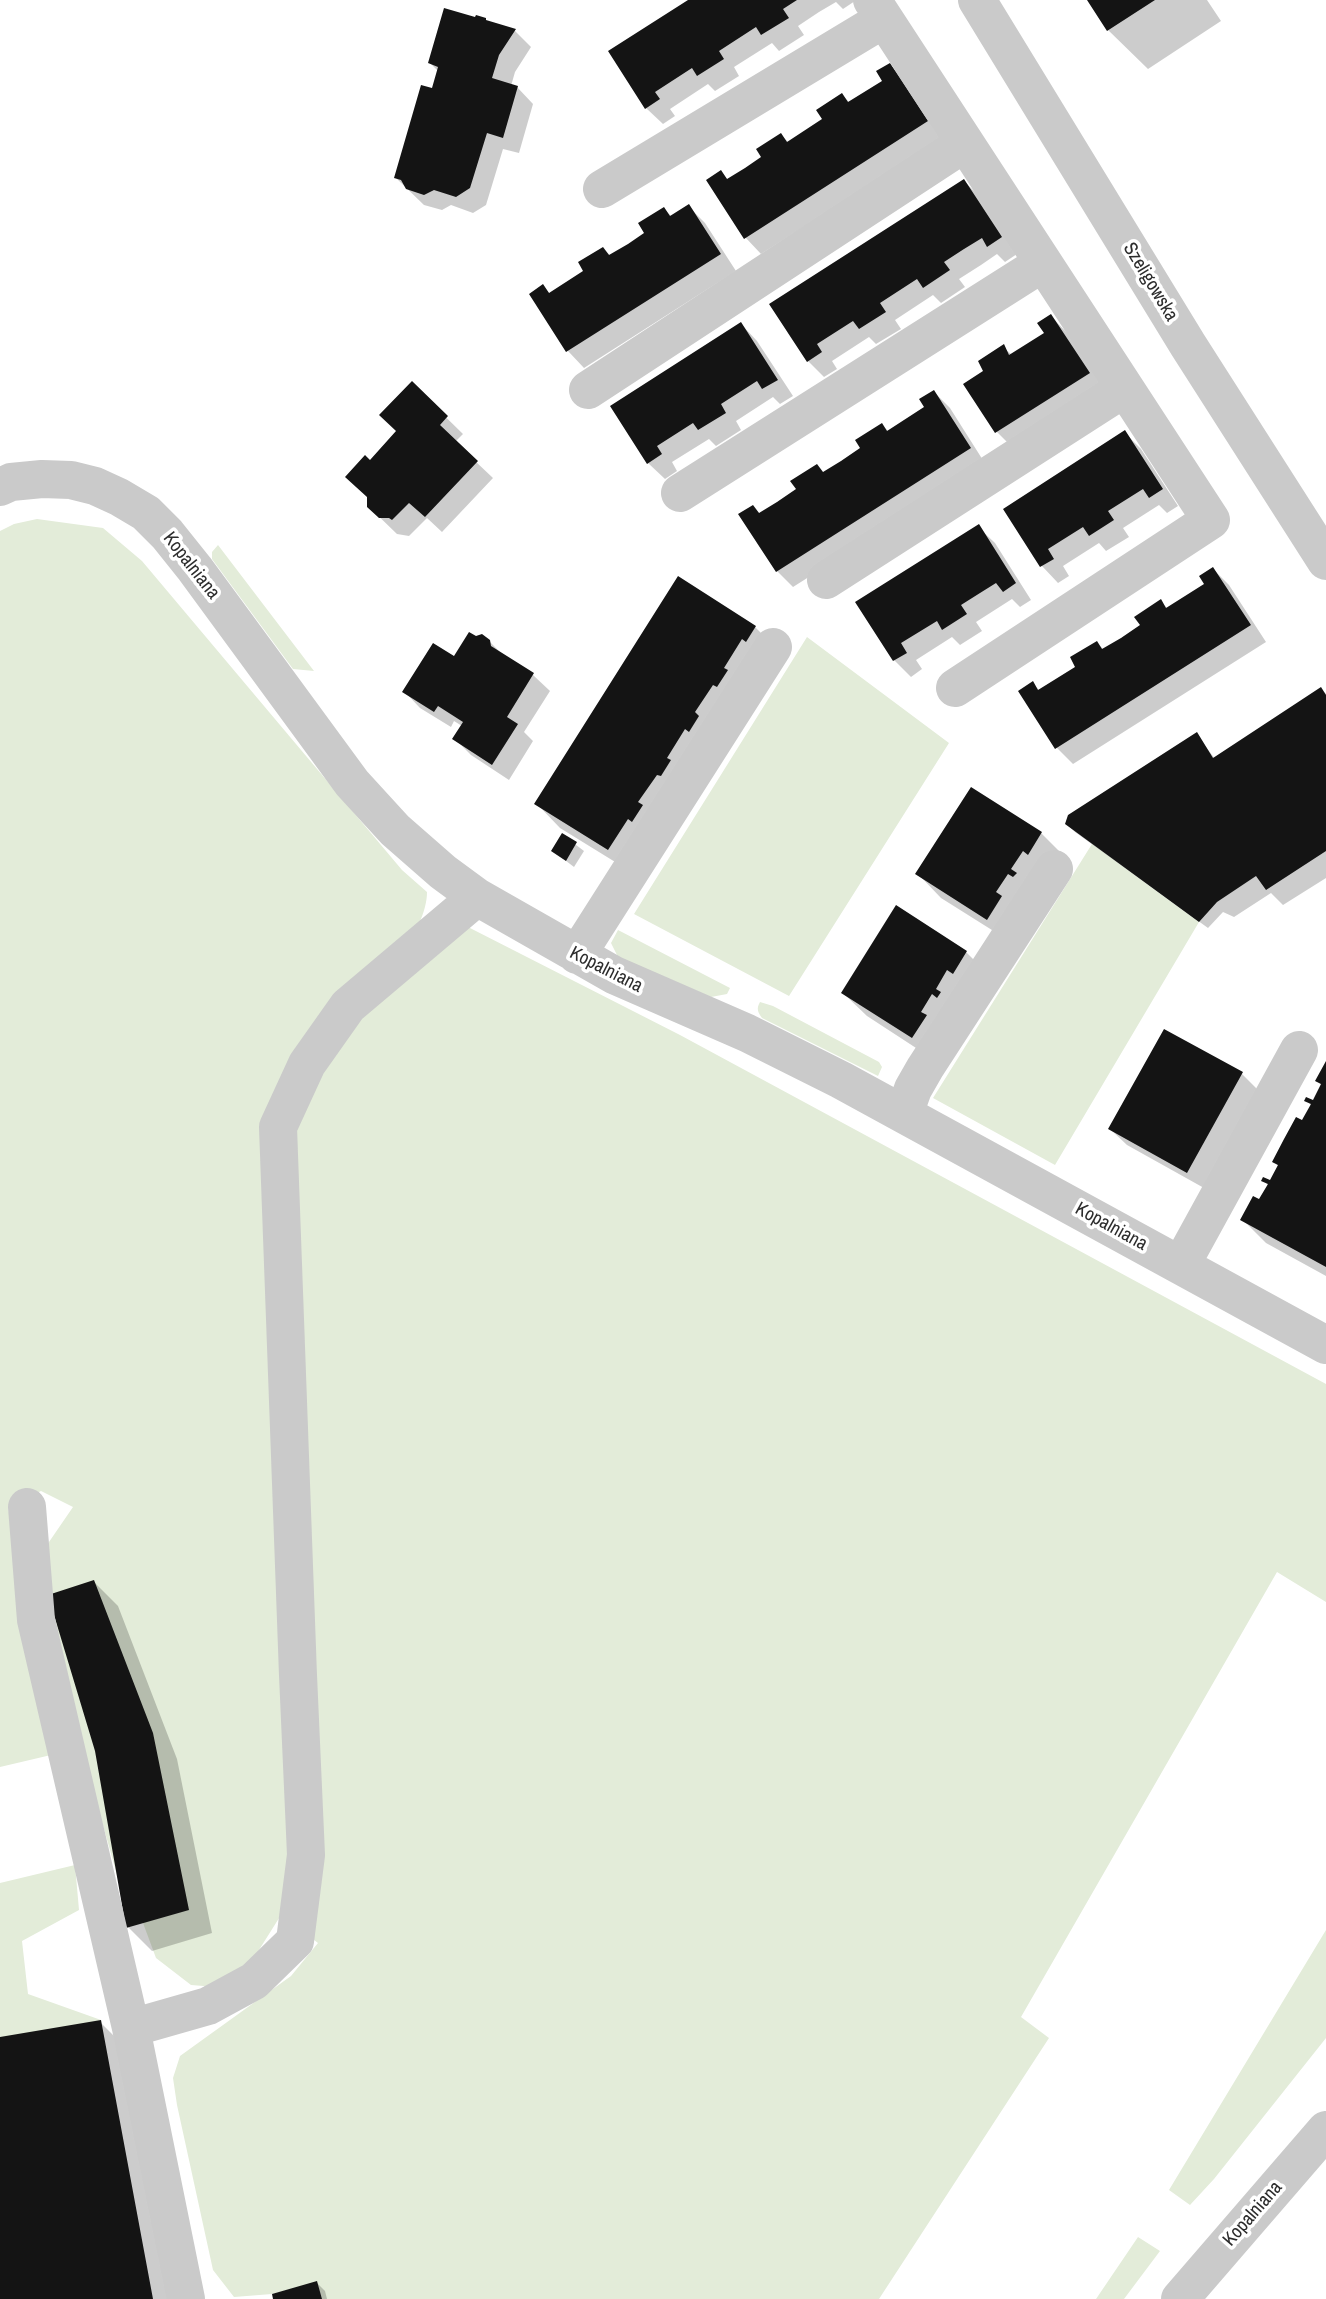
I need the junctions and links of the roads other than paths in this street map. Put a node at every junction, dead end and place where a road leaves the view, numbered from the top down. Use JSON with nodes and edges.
{"nodes":[{"id":1,"x":977,"y":0,"type":"edge"},
{"id":2,"x":878,"y":9,"type":"edge"},
{"id":3,"x":965,"y":143,"type":"junction"},
{"id":4,"x":602,"y":189,"type":"dead end"},
{"id":5,"x":1043,"y":263,"type":"junction"},
{"id":6,"x":1125,"y":388,"type":"junction"},
{"id":7,"x":588,"y":390,"type":"dead end"},
{"id":8,"x":0,"y":487,"type":"edge"},
{"id":9,"x":680,"y":493,"type":"dead end"},
{"id":10,"x":1326,"y":561,"type":"edge"},
{"id":11,"x":826,"y":580,"type":"dead end"},
{"id":12,"x":773,"y":647,"type":"dead end"},
{"id":13,"x":955,"y":688,"type":"dead end"},
{"id":14,"x":1054,"y":869,"type":"dead end"},
{"id":15,"x":477,"y":897,"type":"junction"},
{"id":16,"x":576,"y":955,"type":"junction"},
{"id":17,"x":1300,"y":1050,"type":"dead end"},
{"id":18,"x":904,"y":1114,"type":"junction"},
{"id":19,"x":1181,"y":1265,"type":"junction"},
{"id":20,"x":1326,"y":1345,"type":"edge"},
{"id":21,"x":27,"y":1507,"type":"dead end"},
{"id":22,"x":131,"y":2028,"type":"junction"},
{"id":23,"x":1326,"y":2130,"type":"edge"},
{"id":24,"x":186,"y":2299,"type":"edge"},
{"id":25,"x":1180,"y":2299,"type":"edge"}],
"edges":[{"from":1,"to":10,"type":"street","name":"Szeligowska"},
{"from":2,"to":3,"type":"street"},
{"from":2,"to":4,"type":"street"},
{"from":3,"to":5,"type":"street"},
{"from":3,"to":7,"type":"street"},
{"from":5,"to":6,"type":"street"},
{"from":5,"to":9,"type":"street"},
{"from":6,"to":11,"type":"street"},
{"from":6,"to":13,"type":"street"},
{"from":8,"to":15,"type":"street","name":"Kopalniana"},
{"from":12,"to":16,"type":"street"},
{"from":14,"to":18,"type":"street"},
{"from":15,"to":16,"type":"street","name":"Kopalniana"},
{"from":15,"to":22,"type":"street"},
{"from":16,"to":18,"type":"street","name":"Kopalniana"},
{"from":17,"to":19,"type":"street"},
{"from":18,"to":19,"type":"street","name":"Kopalniana"},
{"from":19,"to":20,"type":"street","name":"Kopalniana"},
{"from":21,"to":22,"type":"street"},
{"from":22,"to":24,"type":"street"},
{"from":23,"to":25,"type":"street","name":"Kopalniana"}]}
